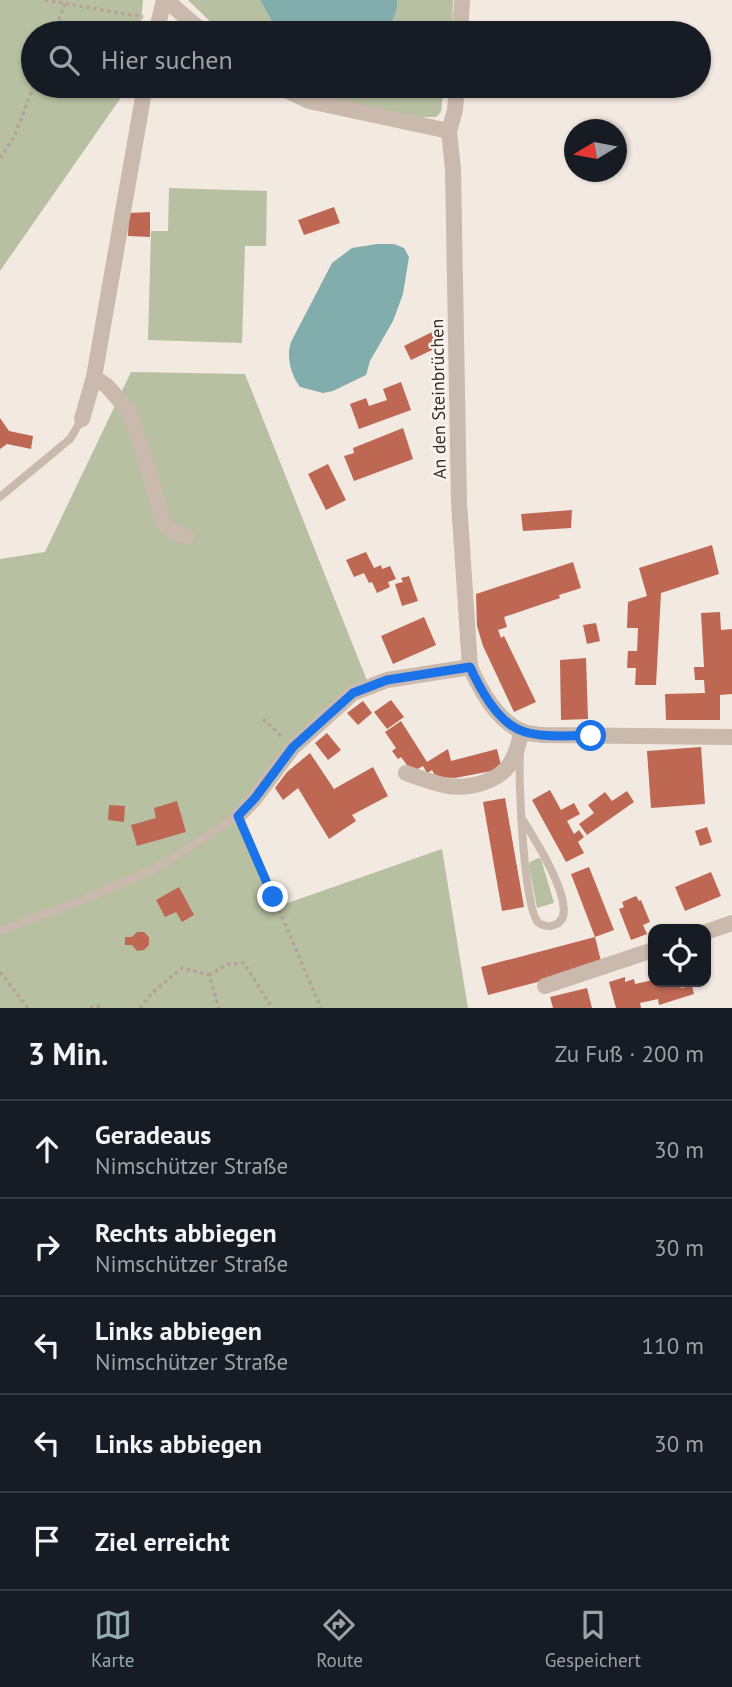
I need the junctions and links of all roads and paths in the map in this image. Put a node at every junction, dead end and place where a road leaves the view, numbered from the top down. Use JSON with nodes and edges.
{"nodes":[{"id":1,"x":45,"y":0,"type":"edge"},
{"id":2,"x":165,"y":0,"type":"edge"},
{"id":3,"x":462,"y":0,"type":"edge"},
{"id":4,"x":65,"y":4,"type":"junction"},
{"id":5,"x":59,"y":21,"type":"edge"},
{"id":6,"x":150,"y":21,"type":"edge"},
{"id":7,"x":159,"y":21,"type":"edge"},
{"id":8,"x":190,"y":21,"type":"edge"},
{"id":9,"x":461,"y":21,"type":"edge"},
{"id":10,"x":29,"y":98,"type":"edge"},
{"id":11,"x":143,"y":98,"type":"edge"},
{"id":12,"x":303,"y":98,"type":"edge"},
{"id":13,"x":456,"y":98,"type":"edge"},
{"id":14,"x":449,"y":131,"type":"junction"},
{"id":15,"x":0,"y":158,"type":"edge"},
{"id":16,"x":94,"y":376,"type":"junction"},
{"id":17,"x":82,"y":419,"type":"joint"},
{"id":18,"x":0,"y":497,"type":"edge"},
{"id":19,"x":187,"y":537,"type":"dead end"},
{"id":20,"x":470,"y":667,"type":"junction"},
{"id":21,"x":263,"y":719,"type":"dead end"},
{"id":22,"x":522,"y":731,"type":"junction"},
{"id":23,"x":732,"y":737,"type":"edge"},
{"id":24,"x":293,"y":747,"type":"junction"},
{"id":25,"x":406,"y":773,"type":"dead end"},
{"id":26,"x":238,"y":816,"type":"junction"},
{"id":27,"x":521,"y":817,"type":"junction"},
{"id":28,"x":275,"y":901,"type":"joint"},
{"id":29,"x":732,"y":923,"type":"edge"},
{"id":30,"x":711,"y":930,"type":"edge"},
{"id":31,"x":0,"y":931,"type":"edge"},
{"id":32,"x":648,"y":952,"type":"edge"},
{"id":33,"x":0,"y":972,"type":"edge"},
{"id":34,"x":209,"y":975,"type":"junction"},
{"id":35,"x":545,"y":986,"type":"dead end"},
{"id":36,"x":28,"y":1008,"type":"edge"},
{"id":37,"x":90,"y":1008,"type":"edge"},
{"id":38,"x":104,"y":1008,"type":"edge"},
{"id":39,"x":140,"y":1008,"type":"edge"},
{"id":40,"x":219,"y":1008,"type":"edge"},
{"id":41,"x":272,"y":1008,"type":"edge"},
{"id":42,"x":321,"y":1008,"type":"edge"}],
"edges":[{"from":1,"to":4,"type":"path"},
{"from":2,"to":7,"type":"street"},
{"from":2,"to":8,"type":"street"},
{"from":3,"to":9,"type":"street"},
{"from":4,"to":5,"type":"path"},
{"from":4,"to":6,"type":"path"},
{"from":10,"to":15,"type":"path"},
{"from":11,"to":16,"type":"street"},
{"from":12,"to":14,"type":"street"},
{"from":13,"to":14,"type":"street","name":"An den Steinbrüchen"},
{"from":14,"to":20,"type":"street","name":"An den Steinbrüchen"},
{"from":16,"to":17,"type":"street"},
{"from":16,"to":19,"type":"street"},
{"from":17,"to":18,"type":"lane"},
{"from":20,"to":22,"type":"street"},
{"from":20,"to":24,"type":"street"},
{"from":21,"to":24,"type":"path"},
{"from":22,"to":23,"type":"street"},
{"from":22,"to":25,"type":"street"},
{"from":22,"to":27,"type":"lane"},
{"from":24,"to":26,"type":"street"},
{"from":26,"to":28,"type":"lane"},
{"from":26,"to":31,"type":"lane"},
{"from":27,"to":27,"type":"lane"},
{"from":28,"to":42,"type":"path"},
{"from":29,"to":30,"type":"street"},
{"from":32,"to":35,"type":"street"},
{"from":33,"to":36,"type":"path"},
{"from":34,"to":39,"type":"path"},
{"from":34,"to":40,"type":"path"},
{"from":34,"to":41,"type":"path"},
{"from":37,"to":38,"type":"path"}]}
